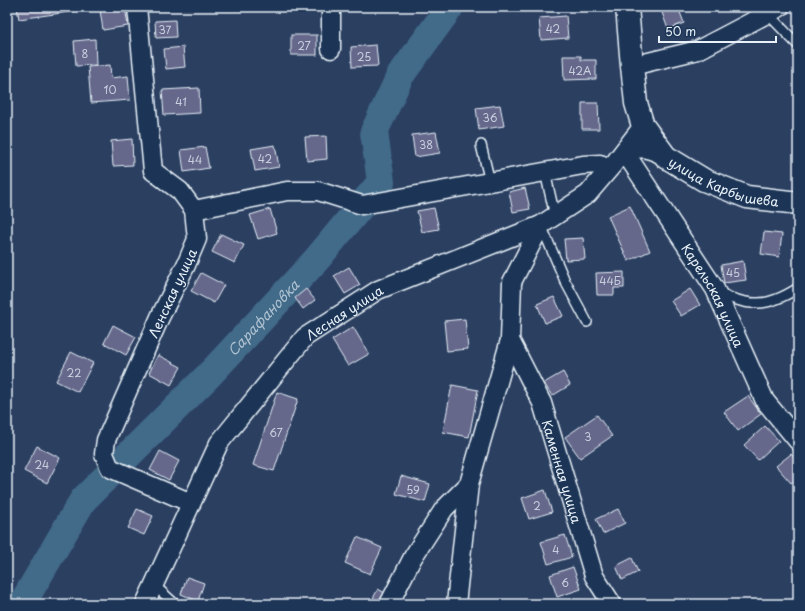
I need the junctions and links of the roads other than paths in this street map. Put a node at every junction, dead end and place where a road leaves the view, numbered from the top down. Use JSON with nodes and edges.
{"nodes":[{"id":1,"x":137,"y":7,"type":"edge"},
{"id":2,"x":331,"y":7,"type":"edge"},
{"id":3,"x":627,"y":7,"type":"edge"},
{"id":4,"x":774,"y":10,"type":"edge"},
{"id":5,"x":798,"y":45,"type":"edge"},
{"id":6,"x":331,"y":49,"type":"dead end"},
{"id":7,"x":632,"y":66,"type":"junction"},
{"id":8,"x":643,"y":126,"type":"junction"},
{"id":9,"x":481,"y":146,"type":"dead end"},
{"id":10,"x":624,"y":151,"type":"junction"},
{"id":11,"x":666,"y":157,"type":"junction"},
{"id":12,"x":610,"y":168,"type":"junction"},
{"id":13,"x":545,"y":172,"type":"junction"},
{"id":14,"x":490,"y":182,"type":"junction"},
{"id":15,"x":798,"y":203,"type":"edge"},
{"id":16,"x":194,"y":210,"type":"junction"},
{"id":17,"x":548,"y":220,"type":"junction"},
{"id":18,"x":798,"y":288,"type":"edge"},
{"id":19,"x":715,"y":289,"type":"junction"},
{"id":20,"x":587,"y":322,"type":"dead end"},
{"id":21,"x":510,"y":340,"type":"junction"},
{"id":22,"x":798,"y":441,"type":"edge"},
{"id":23,"x":469,"y":484,"type":"junction"},
{"id":24,"x":191,"y":503,"type":"junction"},
{"id":25,"x":154,"y":585,"type":"junction"},
{"id":26,"x":145,"y":604,"type":"edge"},
{"id":27,"x":175,"y":604,"type":"edge"},
{"id":28,"x":389,"y":604,"type":"edge"},
{"id":29,"x":456,"y":604,"type":"edge"},
{"id":30,"x":612,"y":604,"type":"edge"}],
"edges":[{"from":1,"to":16,"type":"street"},
{"from":2,"to":6,"type":"street"},
{"from":3,"to":7,"type":"main road","name":"улица Карбышева"},
{"from":4,"to":5,"type":"lane"},
{"from":4,"to":7,"type":"street"},
{"from":7,"to":8,"type":"main road","name":"улица Карбышева"},
{"from":8,"to":10,"type":"street","name":"Лесная улица"},
{"from":8,"to":11,"type":"main road","name":"улица Карбышева"},
{"from":9,"to":14,"type":"lane"},
{"from":10,"to":11,"type":"street"},
{"from":10,"to":12,"type":"street","name":"Лесная улица"},
{"from":10,"to":19,"type":"street","name":"Карельская улица"},
{"from":11,"to":15,"type":"main road","name":"улица Карбышева"},
{"from":12,"to":13,"type":"street"},
{"from":12,"to":17,"type":"street","name":"Лесная улица"},
{"from":13,"to":14,"type":"street"},
{"from":13,"to":17,"type":"lane"},
{"from":14,"to":16,"type":"street"},
{"from":16,"to":24,"type":"street","name":"Ленская улица"},
{"from":17,"to":20,"type":"lane"},
{"from":17,"to":21,"type":"street"},
{"from":17,"to":24,"type":"street","name":"Лесная улица"},
{"from":18,"to":19,"type":"lane"},
{"from":19,"to":22,"type":"street","name":"Карельская улица"},
{"from":21,"to":23,"type":"street"},
{"from":21,"to":30,"type":"street","name":"Каменная улица"},
{"from":23,"to":28,"type":"street"},
{"from":23,"to":29,"type":"street"},
{"from":24,"to":25,"type":"street","name":"Лесная улица"},
{"from":25,"to":26,"type":"street","name":"Лесная улица"},
{"from":25,"to":27,"type":"lane"}]}
